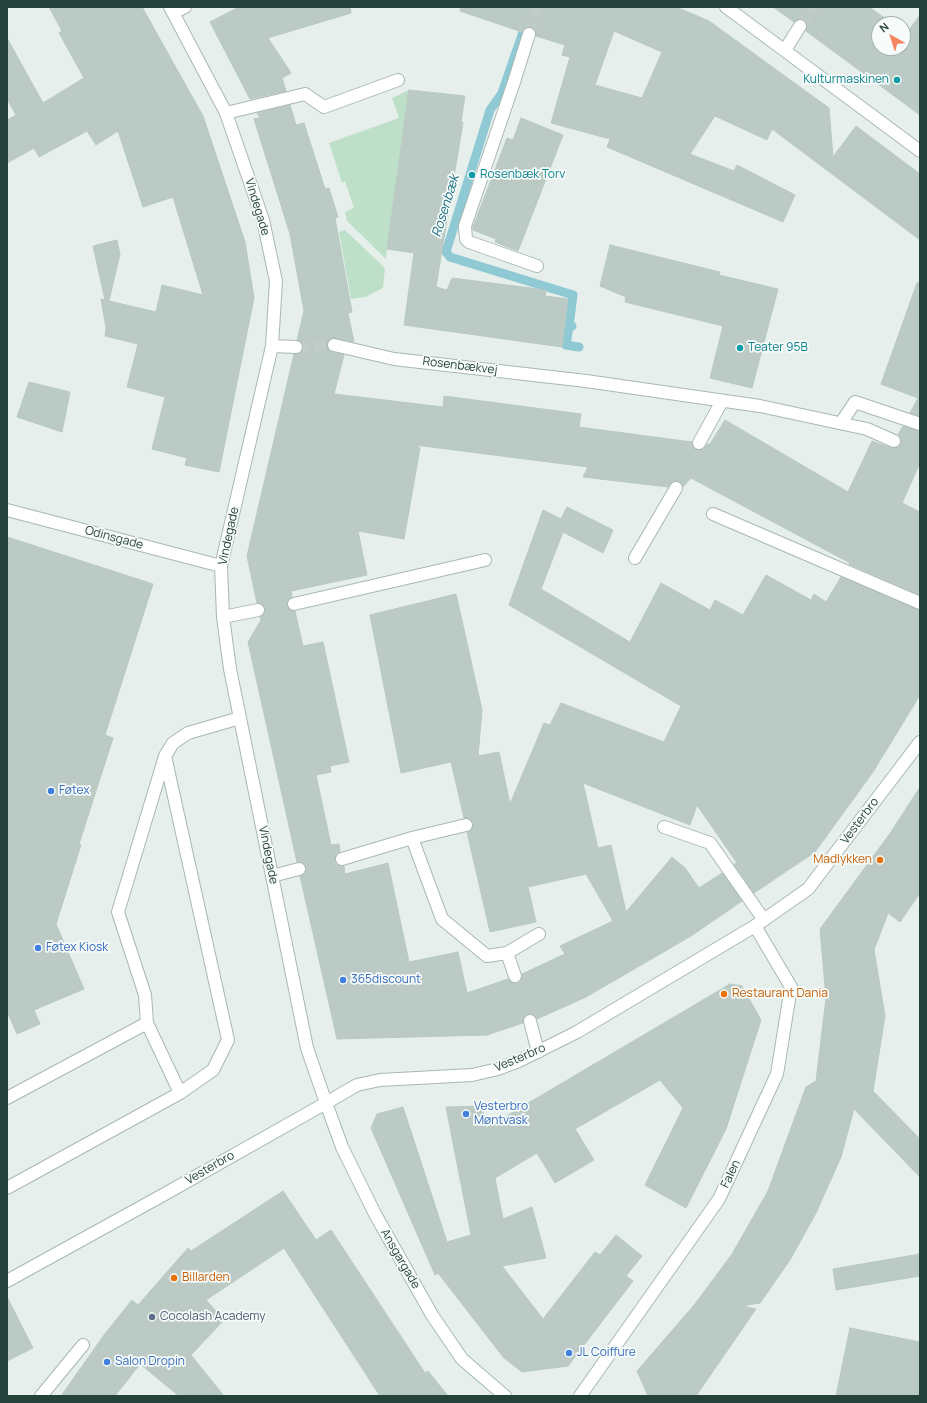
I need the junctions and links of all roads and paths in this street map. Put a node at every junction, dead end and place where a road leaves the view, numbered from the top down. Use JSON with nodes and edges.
{"nodes":[{"id":1,"x":184,"y":7,"type":"edge"},
{"id":2,"x":726,"y":7,"type":"edge"},
{"id":3,"x":172,"y":10,"type":"edge"},
{"id":4,"x":800,"y":26,"type":"tunnel mouth"},
{"id":5,"x":529,"y":34,"type":"tunnel mouth"},
{"id":6,"x":785,"y":50,"type":"junction"},
{"id":7,"x":398,"y":80,"type":"dead end"},
{"id":8,"x":226,"y":113,"type":"junction"},
{"id":9,"x":920,"y":152,"type":"edge"},
{"id":10,"x":537,"y":266,"type":"dead end"},
{"id":11,"x":334,"y":345,"type":"tunnel mouth"},
{"id":12,"x":272,"y":346,"type":"junction"},
{"id":13,"x":296,"y":347,"type":"tunnel mouth"},
{"id":14,"x":722,"y":402,"type":"junction"},
{"id":15,"x":841,"y":423,"type":"junction"},
{"id":16,"x":920,"y":424,"type":"edge"},
{"id":17,"x":894,"y":441,"type":"dead end"},
{"id":18,"x":699,"y":443,"type":"dead end"},
{"id":19,"x":676,"y":488,"type":"dead end"},
{"id":20,"x":7,"y":510,"type":"edge"},
{"id":21,"x":713,"y":514,"type":"dead end"},
{"id":22,"x":635,"y":558,"type":"dead end"},
{"id":23,"x":485,"y":560,"type":"dead end"},
{"id":24,"x":221,"y":566,"type":"junction"},
{"id":25,"x":920,"y":603,"type":"edge"},
{"id":26,"x":294,"y":604,"type":"dead end"},
{"id":27,"x":258,"y":610,"type":"dead end"},
{"id":28,"x":223,"y":617,"type":"junction"},
{"id":29,"x":240,"y":718,"type":"junction"},
{"id":30,"x":920,"y":742,"type":"edge"},
{"id":31,"x":165,"y":756,"type":"junction"},
{"id":32,"x":466,"y":825,"type":"dead end"},
{"id":33,"x":664,"y":827,"type":"dead end"},
{"id":34,"x":412,"y":838,"type":"junction"},
{"id":35,"x":342,"y":859,"type":"dead end"},
{"id":36,"x":299,"y":869,"type":"dead end"},
{"id":37,"x":272,"y":876,"type":"junction"},
{"id":38,"x":759,"y":923,"type":"junction"},
{"id":39,"x":539,"y":934,"type":"dead end"},
{"id":40,"x":507,"y":953,"type":"junction"},
{"id":41,"x":515,"y":976,"type":"dead end"},
{"id":42,"x":530,"y":1021,"type":"dead end"},
{"id":43,"x":147,"y":1023,"type":"junction"},
{"id":44,"x":538,"y":1052,"type":"junction"},
{"id":45,"x":180,"y":1093,"type":"junction"},
{"id":46,"x":7,"y":1098,"type":"edge"},
{"id":47,"x":326,"y":1103,"type":"junction"},
{"id":48,"x":7,"y":1188,"type":"edge"},
{"id":49,"x":7,"y":1281,"type":"edge"},
{"id":50,"x":83,"y":1345,"type":"dead end"},
{"id":51,"x":41,"y":1396,"type":"edge"},
{"id":52,"x":504,"y":1396,"type":"edge"},
{"id":53,"x":580,"y":1396,"type":"edge"}],
"edges":[{"from":1,"to":3,"type":"street"},
{"from":2,"to":6,"type":"street"},
{"from":3,"to":8,"type":"street","name":"Vindegade"},
{"from":4,"to":6,"type":"street"},
{"from":5,"to":10,"type":"street"},
{"from":6,"to":9,"type":"street"},
{"from":7,"to":8,"type":"street"},
{"from":8,"to":12,"type":"street","name":"Vindegade"},
{"from":11,"to":14,"type":"street","name":"Rosenbækvej"},
{"from":12,"to":13,"type":"street"},
{"from":12,"to":24,"type":"street","name":"Vindegade"},
{"from":14,"to":15,"type":"street","name":"Rosenbækvej"},
{"from":14,"to":18,"type":"street"},
{"from":15,"to":16,"type":"street"},
{"from":15,"to":17,"type":"street","name":"Rosenbækvej"},
{"from":19,"to":22,"type":"street"},
{"from":20,"to":24,"type":"street","name":"Odinsgade"},
{"from":21,"to":25,"type":"street"},
{"from":23,"to":26,"type":"street"},
{"from":24,"to":28,"type":"street","name":"Vindegade"},
{"from":27,"to":28,"type":"street"},
{"from":28,"to":29,"type":"street","name":"Vindegade"},
{"from":29,"to":31,"type":"street"},
{"from":29,"to":37,"type":"street","name":"Vindegade"},
{"from":30,"to":38,"type":"street","name":"Vesterbro"},
{"from":31,"to":43,"type":"street"},
{"from":31,"to":45,"type":"street"},
{"from":32,"to":34,"type":"street"},
{"from":33,"to":38,"type":"street","name":"Falen"},
{"from":34,"to":35,"type":"street"},
{"from":34,"to":40,"type":"street"},
{"from":36,"to":37,"type":"street"},
{"from":37,"to":47,"type":"street","name":"Vindegade"},
{"from":38,"to":44,"type":"street","name":"Vesterbro"},
{"from":38,"to":53,"type":"street","name":"Falen"},
{"from":39,"to":40,"type":"street"},
{"from":40,"to":41,"type":"street"},
{"from":42,"to":44,"type":"street"},
{"from":43,"to":45,"type":"street"},
{"from":43,"to":46,"type":"street"},
{"from":44,"to":47,"type":"street","name":"Vesterbro"},
{"from":45,"to":48,"type":"street"},
{"from":47,"to":49,"type":"street","name":"Vesterbro"},
{"from":47,"to":52,"type":"street","name":"Ansgargade"},
{"from":50,"to":51,"type":"street"}]}
